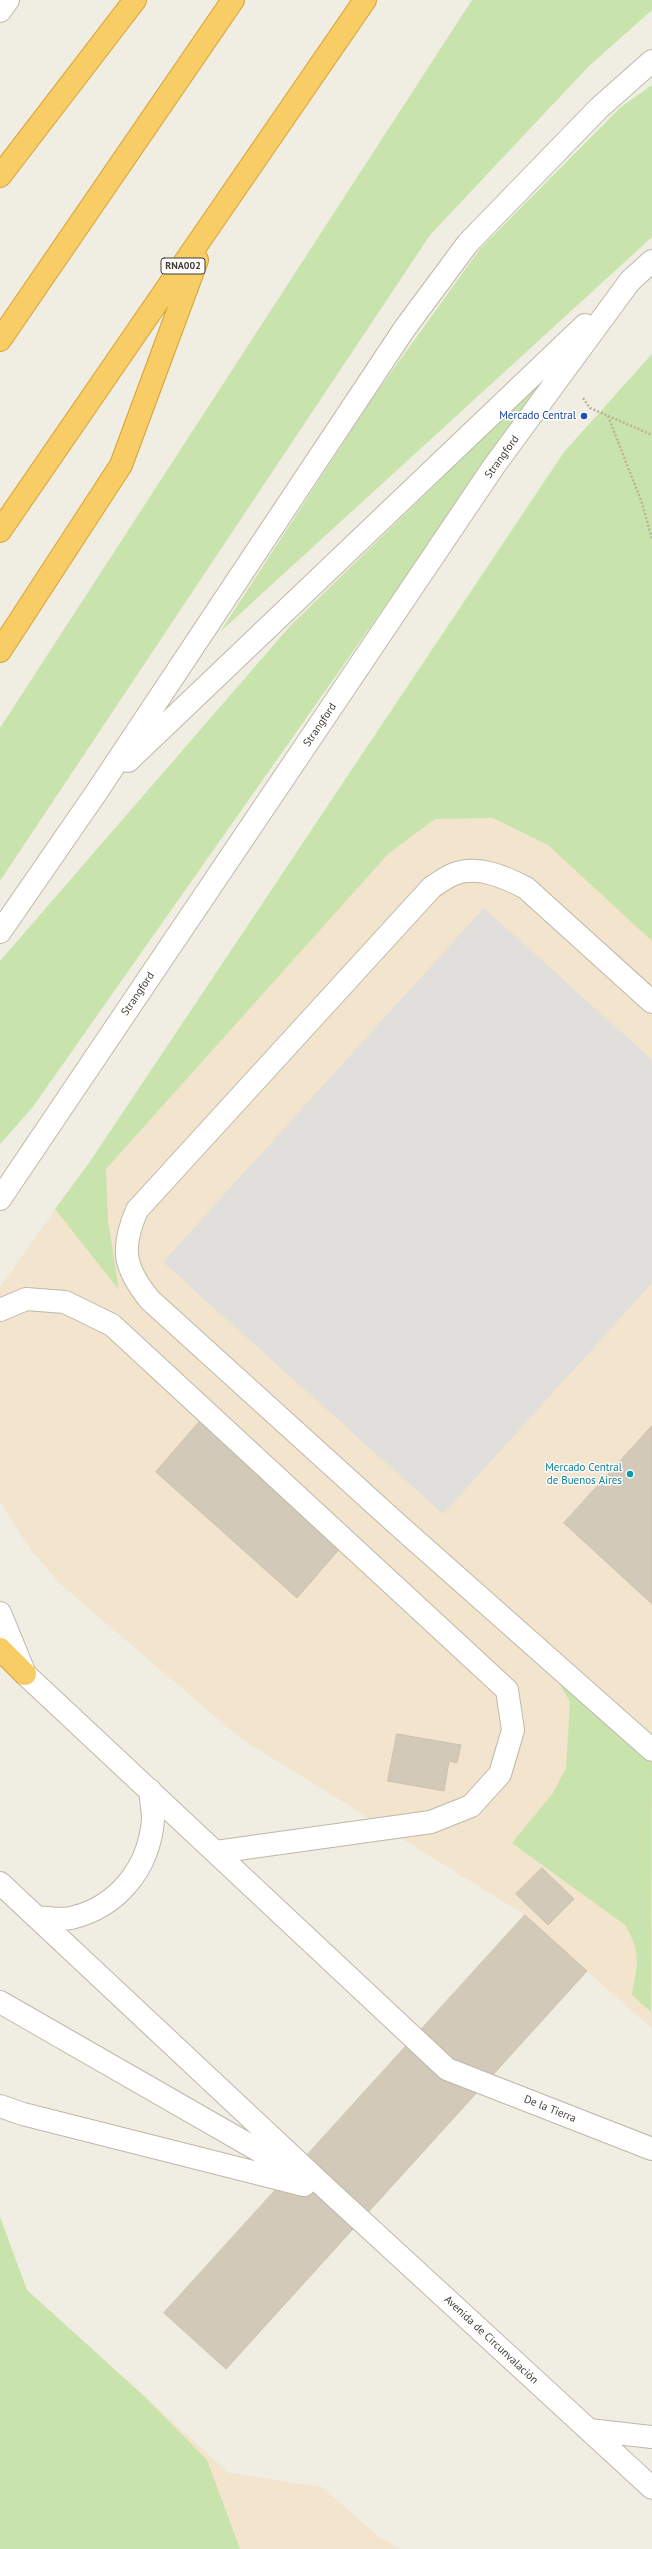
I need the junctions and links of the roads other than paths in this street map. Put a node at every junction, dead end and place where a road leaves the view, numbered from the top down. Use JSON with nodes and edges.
{"nodes":[{"id":1,"x":8,"y":0,"type":"edge"},
{"id":2,"x":135,"y":0,"type":"edge"},
{"id":3,"x":233,"y":0,"type":"edge"},
{"id":4,"x":365,"y":0,"type":"edge"},
{"id":5,"x":0,"y":12,"type":"edge"},
{"id":6,"x":652,"y":61,"type":"edge"},
{"id":7,"x":0,"y":176,"type":"edge"},
{"id":8,"x":208,"y":228,"type":"junction"},
{"id":9,"x":652,"y":262,"type":"edge"},
{"id":10,"x":630,"y":281,"type":"junction"},
{"id":11,"x":0,"y":340,"type":"edge"},
{"id":12,"x":0,"y":531,"type":"edge"},
{"id":13,"x":0,"y":651,"type":"edge"},
{"id":14,"x":96,"y":793,"type":"junction"},
{"id":15,"x":0,"y":932,"type":"edge"},
{"id":16,"x":652,"y":1002,"type":"edge"},
{"id":17,"x":0,"y":1198,"type":"edge"},
{"id":18,"x":0,"y":1310,"type":"edge"},
{"id":19,"x":0,"y":1613,"type":"edge"},
{"id":20,"x":0,"y":1649,"type":"edge"},
{"id":21,"x":25,"y":1674,"type":"junction"},
{"id":22,"x":652,"y":1750,"type":"edge"},
{"id":23,"x":150,"y":1790,"type":"junction"},
{"id":24,"x":216,"y":1852,"type":"junction"},
{"id":25,"x":0,"y":1883,"type":"edge"},
{"id":26,"x":37,"y":1917,"type":"junction"},
{"id":27,"x":0,"y":2002,"type":"edge"},
{"id":28,"x":0,"y":2106,"type":"edge"},
{"id":29,"x":652,"y":2149,"type":"edge"},
{"id":30,"x":330,"y":2192,"type":"junction"},
{"id":31,"x":589,"y":2430,"type":"junction"},
{"id":32,"x":652,"y":2436,"type":"edge"},
{"id":33,"x":652,"y":2488,"type":"edge"}],
"edges":[{"from":1,"to":5,"type":"street"},
{"from":2,"to":7,"type":"highway"},
{"from":3,"to":11,"type":"highway"},
{"from":4,"to":8,"type":"highway","number":"RNA002"},
{"from":6,"to":14,"type":"street"},
{"from":8,"to":12,"type":"highway","number":"RNA002"},
{"from":8,"to":13,"type":"highway"},
{"from":9,"to":10,"type":"street","name":"Strangford"},
{"from":10,"to":14,"type":"street"},
{"from":10,"to":17,"type":"street","name":"Strangford"},
{"from":14,"to":15,"type":"street"},
{"from":16,"to":22,"type":"street"},
{"from":18,"to":24,"type":"street"},
{"from":19,"to":21,"type":"street"},
{"from":20,"to":21,"type":"highway"},
{"from":21,"to":23,"type":"street"},
{"from":23,"to":24,"type":"street"},
{"from":23,"to":26,"type":"street"},
{"from":24,"to":29,"type":"street","name":"De la Tierra"},
{"from":25,"to":26,"type":"street"},
{"from":26,"to":30,"type":"street"},
{"from":27,"to":30,"type":"street"},
{"from":28,"to":30,"type":"street"},
{"from":30,"to":31,"type":"street","name":"Avenida de Circunvalación"},
{"from":31,"to":32,"type":"street"},
{"from":31,"to":33,"type":"street","name":"Avenida de Circunvalación"}]}
